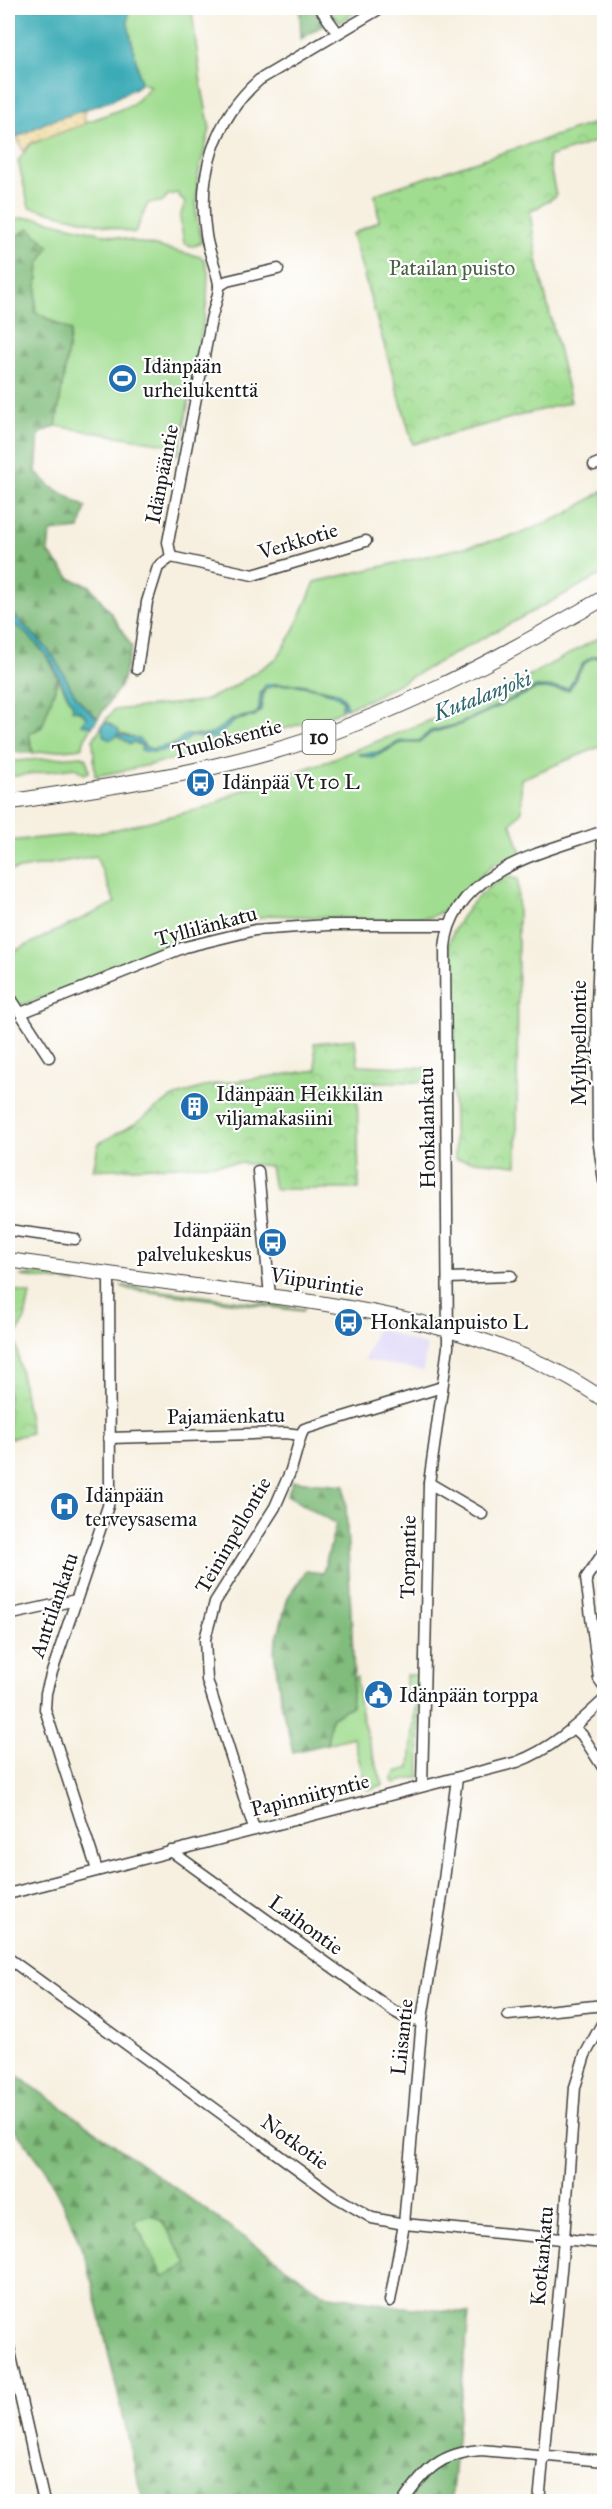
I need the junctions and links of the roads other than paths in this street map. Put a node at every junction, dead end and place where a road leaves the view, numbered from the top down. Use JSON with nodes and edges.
{"nodes":[{"id":1,"x":320,"y":8,"type":"edge"},
{"id":2,"x":381,"y":8,"type":"edge"},
{"id":3,"x":337,"y":32,"type":"junction"},
{"id":4,"x":278,"y":269,"type":"dead end"},
{"id":5,"x":219,"y":286,"type":"junction"},
{"id":6,"x":366,"y":541,"type":"dead end"},
{"id":7,"x":171,"y":556,"type":"junction"},
{"id":8,"x":604,"y":598,"type":"edge"},
{"id":9,"x":137,"y":669,"type":"dead end"},
{"id":10,"x":8,"y":802,"type":"edge"},
{"id":11,"x":603,"y":832,"type":"edge"},
{"id":12,"x":448,"y":925,"type":"junction"},
{"id":13,"x":8,"y":994,"type":"edge"},
{"id":14,"x":21,"y":1013,"type":"junction"},
{"id":15,"x":49,"y":1057,"type":"dead end"},
{"id":16,"x":258,"y":1171,"type":"dead end"},
{"id":17,"x":604,"y":1181,"type":"edge"},
{"id":18,"x":8,"y":1229,"type":"edge"},
{"id":19,"x":75,"y":1239,"type":"dead end"},
{"id":20,"x":8,"y":1260,"type":"edge"},
{"id":21,"x":109,"y":1274,"type":"junction"},
{"id":22,"x":511,"y":1276,"type":"dead end"},
{"id":23,"x":448,"y":1278,"type":"junction"},
{"id":24,"x":270,"y":1296,"type":"junction"},
{"id":25,"x":447,"y":1330,"type":"junction"},
{"id":26,"x":442,"y":1387,"type":"junction"},
{"id":27,"x":604,"y":1400,"type":"edge"},
{"id":28,"x":301,"y":1435,"type":"junction"},
{"id":29,"x":109,"y":1438,"type":"junction"},
{"id":30,"x":429,"y":1483,"type":"junction"},
{"id":31,"x":482,"y":1514,"type":"dead end"},
{"id":32,"x":604,"y":1552,"type":"edge"},
{"id":33,"x":76,"y":1600,"type":"junction"},
{"id":34,"x":8,"y":1616,"type":"edge"},
{"id":35,"x":604,"y":1686,"type":"edge"},
{"id":36,"x":604,"y":1700,"type":"edge"},
{"id":37,"x":574,"y":1728,"type":"junction"},
{"id":38,"x":604,"y":1769,"type":"edge"},
{"id":39,"x":457,"y":1778,"type":"junction"},
{"id":40,"x":422,"y":1786,"type":"junction"},
{"id":41,"x":254,"y":1829,"type":"junction"},
{"id":42,"x":171,"y":1851,"type":"junction"},
{"id":43,"x":97,"y":1870,"type":"junction"},
{"id":44,"x":8,"y":1893,"type":"edge"},
{"id":45,"x":8,"y":1958,"type":"edge"},
{"id":46,"x":604,"y":2005,"type":"edge"},
{"id":47,"x":508,"y":2015,"type":"dead end"},
{"id":48,"x":422,"y":2019,"type":"junction"},
{"id":49,"x":604,"y":2020,"type":"edge"},
{"id":50,"x":404,"y":2224,"type":"junction"},
{"id":51,"x":564,"y":2239,"type":"junction"},
{"id":52,"x":604,"y":2243,"type":"edge"},
{"id":53,"x":390,"y":2301,"type":"dead end"},
{"id":54,"x":8,"y":2343,"type":"edge"},
{"id":55,"x":543,"y":2455,"type":"junction"},
{"id":56,"x":604,"y":2461,"type":"edge"},
{"id":57,"x":44,"y":2502,"type":"edge"},
{"id":58,"x":403,"y":2502,"type":"edge"},
{"id":59,"x":540,"y":2502,"type":"edge"}],
"edges":[{"from":1,"to":3,"type":"street"},
{"from":2,"to":3,"type":"street","name":"Idänpääntie"},
{"from":3,"to":5,"type":"street","name":"Idänpääntie"},
{"from":4,"to":5,"type":"street"},
{"from":5,"to":7,"type":"street","name":"Idänpääntie"},
{"from":6,"to":7,"type":"street","name":"Verkkotie"},
{"from":7,"to":9,"type":"street","name":"Idänpääntie"},
{"from":8,"to":10,"type":"highway","name":"Tuuloksentie","number":"10"},
{"from":11,"to":12,"type":"street"},
{"from":11,"to":17,"type":"street","name":"Myllypellontie"},
{"from":12,"to":14,"type":"street","name":"Tyllilänkatu"},
{"from":12,"to":23,"type":"street","name":"Honkalankatu"},
{"from":13,"to":14,"type":"street"},
{"from":14,"to":15,"type":"street"},
{"from":16,"to":24,"type":"street"},
{"from":18,"to":19,"type":"street"},
{"from":20,"to":21,"type":"main road","name":"Viipurintie"},
{"from":21,"to":24,"type":"main road","name":"Viipurintie"},
{"from":21,"to":29,"type":"street","name":"Anttilankatu"},
{"from":22,"to":23,"type":"street"},
{"from":23,"to":25,"type":"street","name":"Honkalankatu"},
{"from":24,"to":25,"type":"main road","name":"Viipurintie"},
{"from":25,"to":26,"type":"street","name":"Torpantie"},
{"from":25,"to":27,"type":"main road","name":"Viipurintie"},
{"from":26,"to":28,"type":"street","name":"Pajamäenkatu"},
{"from":26,"to":30,"type":"street","name":"Torpantie"},
{"from":28,"to":29,"type":"street","name":"Pajamäenkatu"},
{"from":28,"to":41,"type":"street","name":"Teininpellontie"},
{"from":29,"to":33,"type":"street","name":"Anttilankatu"},
{"from":30,"to":31,"type":"street"},
{"from":30,"to":40,"type":"street","name":"Torpantie"},
{"from":32,"to":35,"type":"street"},
{"from":33,"to":34,"type":"street"},
{"from":33,"to":43,"type":"street","name":"Anttilankatu"},
{"from":36,"to":37,"type":"street","name":"Papinniityntie"},
{"from":37,"to":38,"type":"street"},
{"from":37,"to":39,"type":"street","name":"Papinniityntie"},
{"from":39,"to":40,"type":"street","name":"Papinniityntie"},
{"from":39,"to":48,"type":"street","name":"Liisantie"},
{"from":40,"to":41,"type":"street","name":"Papinniityntie"},
{"from":41,"to":42,"type":"street","name":"Papinniityntie"},
{"from":42,"to":43,"type":"street","name":"Papinniityntie"},
{"from":42,"to":48,"type":"street","name":"Laihontie"},
{"from":43,"to":44,"type":"street","name":"Papinniityntie"},
{"from":45,"to":50,"type":"street","name":"Notkotie"},
{"from":46,"to":47,"type":"street"},
{"from":48,"to":50,"type":"street","name":"Liisantie"},
{"from":49,"to":51,"type":"street","name":"Kotkankatu"},
{"from":50,"to":51,"type":"street","name":"Notkotie"},
{"from":50,"to":53,"type":"street","name":"Liisantie"},
{"from":51,"to":52,"type":"street","name":"Notkotie"},
{"from":51,"to":55,"type":"street","name":"Kotkankatu"},
{"from":54,"to":57,"type":"street"},
{"from":55,"to":56,"type":"street"},
{"from":55,"to":58,"type":"street"},
{"from":55,"to":59,"type":"street","name":"Kotkankatu"}]}
